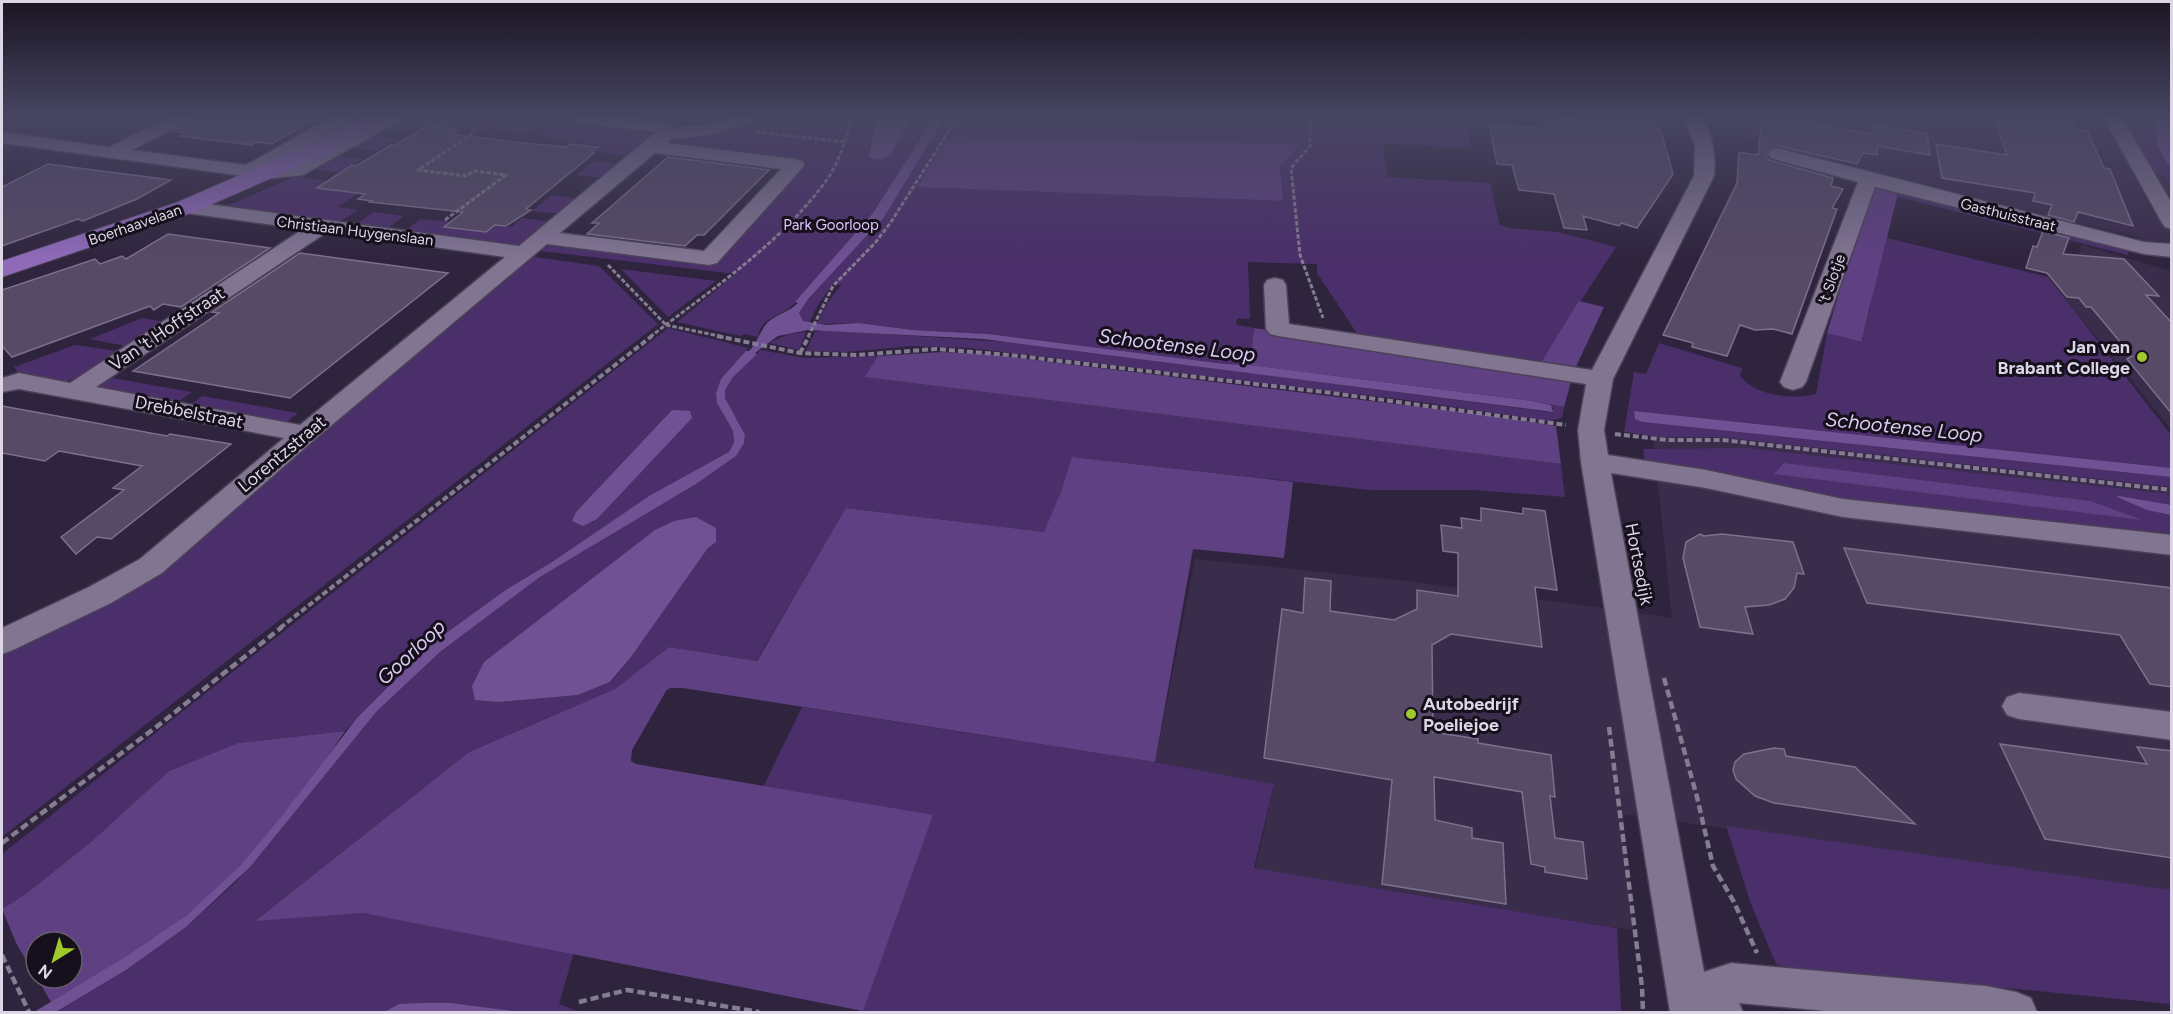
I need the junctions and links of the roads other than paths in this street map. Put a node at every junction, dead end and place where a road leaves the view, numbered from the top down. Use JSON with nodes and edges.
{"nodes":[{"id":1,"x":210,"y":165,"type":"edge"},
{"id":2,"x":269,"y":165,"type":"edge"},
{"id":3,"x":271,"y":165,"type":"edge"},
{"id":4,"x":276,"y":165,"type":"edge"},
{"id":5,"x":306,"y":165,"type":"edge"},
{"id":6,"x":627,"y":165,"type":"edge"},
{"id":7,"x":795,"y":165,"type":"edge"},
{"id":8,"x":1706,"y":165,"type":"edge"},
{"id":9,"x":1817,"y":165,"type":"edge"},
{"id":10,"x":2138,"y":165,"type":"edge"},
{"id":11,"x":258,"y":172,"type":"junction"},
{"id":12,"x":1875,"y":182,"type":"junction"},
{"id":13,"x":2148,"y":183,"type":"junction"},
{"id":14,"x":2172,"y":187,"type":"edge"},
{"id":15,"x":186,"y":207,"type":"junction"},
{"id":16,"x":2172,"y":223,"type":"edge"},
{"id":17,"x":321,"y":227,"type":"junction"},
{"id":18,"x":543,"y":237,"type":"junction"},
{"id":19,"x":2172,"y":251,"type":"edge"},
{"id":20,"x":524,"y":253,"type":"junction"},
{"id":21,"x":2,"y":269,"type":"edge"},
{"id":22,"x":1275,"y":285,"type":"dead end"},
{"id":23,"x":1600,"y":379,"type":"junction"},
{"id":24,"x":1793,"y":382,"type":"dead end"},
{"id":25,"x":2,"y":385,"type":"edge"},
{"id":26,"x":74,"y":391,"type":"junction"},
{"id":27,"x":304,"y":434,"type":"junction"},
{"id":28,"x":1609,"y":464,"type":"junction"},
{"id":29,"x":2172,"y":545,"type":"edge"},
{"id":30,"x":2,"y":642,"type":"edge"},
{"id":31,"x":2019,"y":706,"type":"dead end"},
{"id":32,"x":2172,"y":726,"type":"edge"},
{"id":33,"x":1701,"y":1007,"type":"edge"},
{"id":34,"x":2016,"y":1012,"type":"edge"}],
"edges":[{"from":1,"to":11,"type":"street"},
{"from":2,"to":11,"type":"street","name":"Boerhaavelaan"},
{"from":3,"to":11,"type":"main road","name":"Boerhaavelaan"},
{"from":4,"to":11,"type":"main road","name":"Boerhaavelaan"},
{"from":5,"to":11,"type":"street","name":"Boerhaavelaan"},
{"from":6,"to":18,"type":"street","name":"Lorentzstraat"},
{"from":7,"to":18,"type":"street"},
{"from":8,"to":23,"type":"street","name":"Hortsedijk"},
{"from":9,"to":12,"type":"street","name":"Gasthuisstraat"},
{"from":10,"to":13,"type":"street"},
{"from":11,"to":15,"type":"main road","name":"Boerhaavelaan"},
{"from":12,"to":19,"type":"street","name":"Gasthuisstraat"},
{"from":12,"to":24,"type":"street","name":"'t Slotje"},
{"from":13,"to":14,"type":"street"},
{"from":13,"to":16,"type":"street"},
{"from":15,"to":17,"type":"street","name":"Christiaan Huygenslaan"},
{"from":15,"to":21,"type":"main road","name":"Boerhaavelaan"},
{"from":17,"to":20,"type":"street","name":"Christiaan Huygenslaan"},
{"from":17,"to":26,"type":"street","name":"Van 't Hoffstraat"},
{"from":18,"to":20,"type":"street","name":"Lorentzstraat"},
{"from":20,"to":27,"type":"street","name":"Lorentzstraat"},
{"from":22,"to":23,"type":"street"},
{"from":23,"to":28,"type":"street","name":"Hortsedijk"},
{"from":25,"to":26,"type":"street"},
{"from":26,"to":27,"type":"street","name":"Drebbelstraat"},
{"from":27,"to":30,"type":"street","name":"Lorentzstraat"},
{"from":28,"to":29,"type":"street"},
{"from":28,"to":33,"type":"street","name":"Hortsedijk"},
{"from":31,"to":32,"type":"street"},
{"from":33,"to":34,"type":"street"}]}
